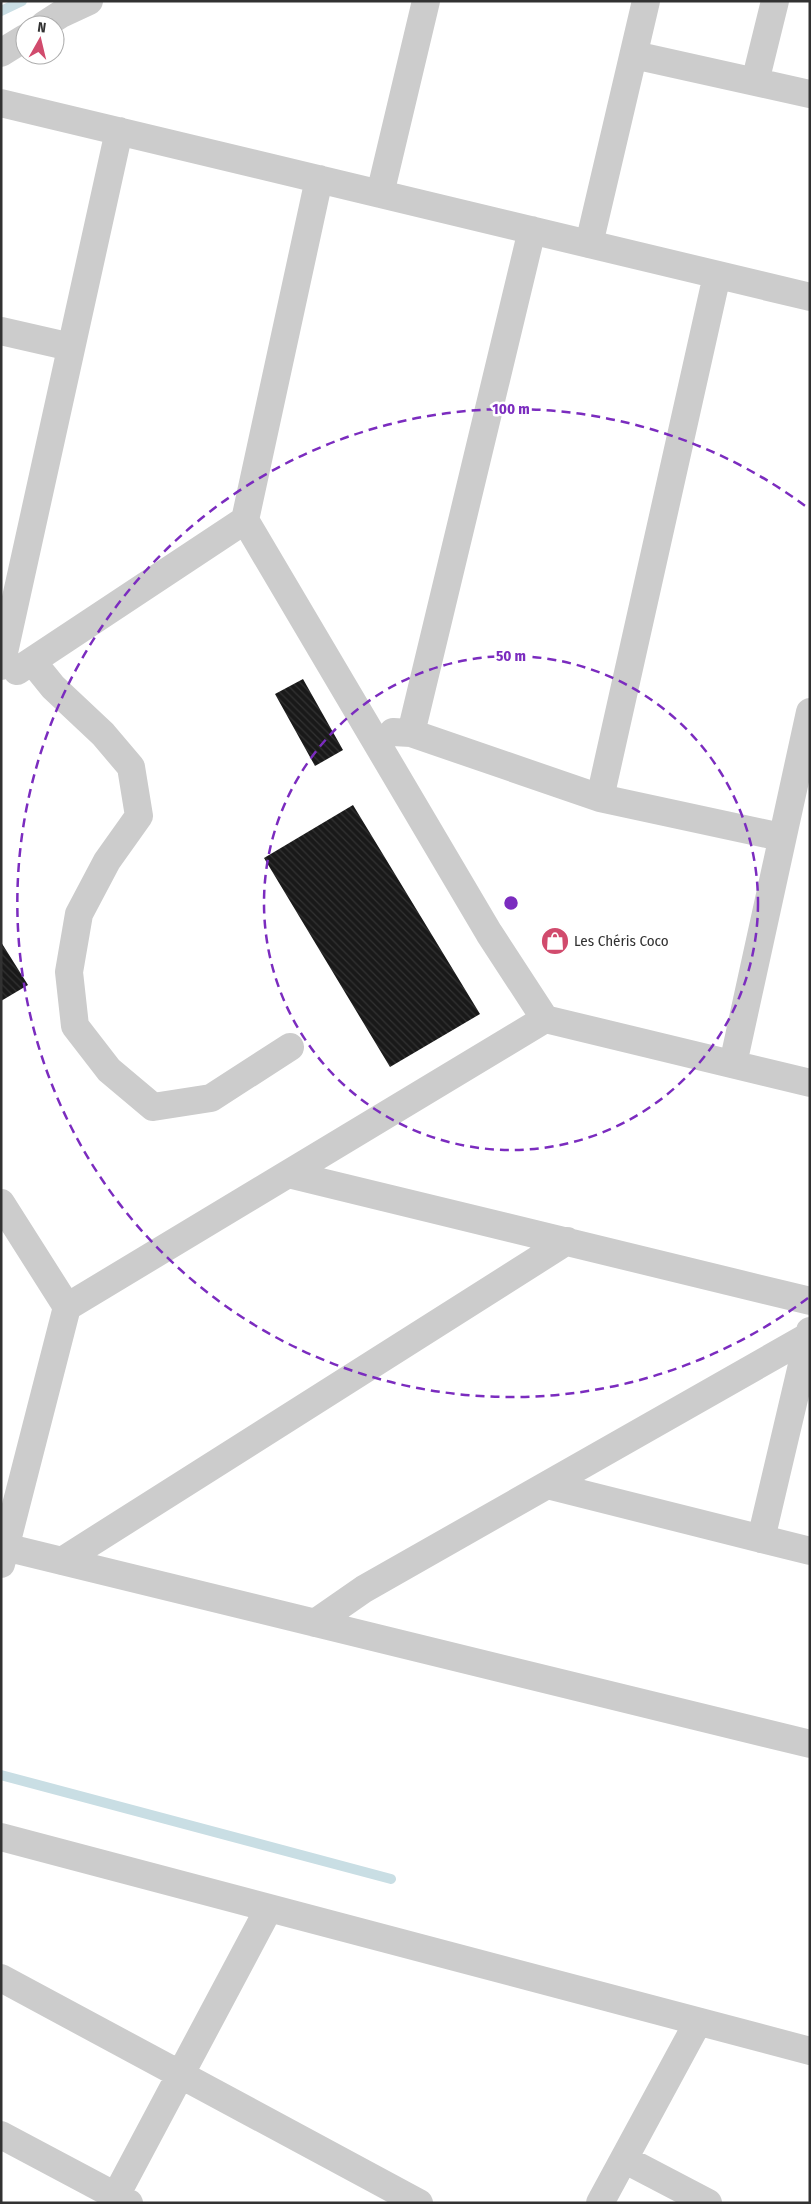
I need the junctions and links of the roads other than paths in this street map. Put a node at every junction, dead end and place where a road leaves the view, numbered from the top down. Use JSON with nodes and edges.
{"nodes":[{"id":1,"x":89,"y":1,"type":"edge"},
{"id":2,"x":426,"y":1,"type":"edge"},
{"id":3,"x":646,"y":1,"type":"edge"},
{"id":4,"x":767,"y":3,"type":"edge"},
{"id":5,"x":59,"y":15,"type":"edge"},
{"id":6,"x":15,"y":44,"type":"edge"},
{"id":7,"x":1,"y":53,"type":"edge"},
{"id":8,"x":634,"y":55,"type":"junction"},
{"id":9,"x":756,"y":82,"type":"junction"},
{"id":10,"x":810,"y":94,"type":"edge"},
{"id":11,"x":1,"y":103,"type":"edge"},
{"id":12,"x":118,"y":131,"type":"junction"},
{"id":13,"x":319,"y":179,"type":"junction"},
{"id":14,"x":380,"y":194,"type":"junction"},
{"id":15,"x":532,"y":230,"type":"junction"},
{"id":16,"x":589,"y":244,"type":"junction"},
{"id":17,"x":717,"y":275,"type":"junction"},
{"id":18,"x":810,"y":297,"type":"edge"},
{"id":19,"x":1,"y":331,"type":"edge"},
{"id":20,"x":71,"y":347,"type":"junction"},
{"id":21,"x":245,"y":520,"type":"junction"},
{"id":22,"x":32,"y":661,"type":"junction"},
{"id":23,"x":1,"y":666,"type":"edge"},
{"id":24,"x":1,"y":681,"type":"edge"},
{"id":25,"x":810,"y":712,"type":"edge"},
{"id":26,"x":370,"y":731,"type":"junction"},
{"id":27,"x":410,"y":733,"type":"junction"},
{"id":28,"x":600,"y":798,"type":"junction"},
{"id":29,"x":781,"y":837,"type":"junction"},
{"id":30,"x":546,"y":1019,"type":"junction"},
{"id":31,"x":290,"y":1047,"type":"dead end"},
{"id":32,"x":733,"y":1064,"type":"junction"},
{"id":33,"x":810,"y":1083,"type":"edge"},
{"id":34,"x":288,"y":1174,"type":"junction"},
{"id":35,"x":1,"y":1203,"type":"edge"},
{"id":36,"x":567,"y":1241,"type":"junction"},
{"id":37,"x":810,"y":1301,"type":"edge"},
{"id":38,"x":67,"y":1307,"type":"junction"},
{"id":39,"x":809,"y":1333,"type":"edge"},
{"id":40,"x":547,"y":1485,"type":"junction"},
{"id":41,"x":761,"y":1539,"type":"junction"},
{"id":42,"x":810,"y":1551,"type":"edge"},
{"id":43,"x":2,"y":1552,"type":"edge"},
{"id":44,"x":62,"y":1561,"type":"junction"},
{"id":45,"x":315,"y":1623,"type":"junction"},
{"id":46,"x":810,"y":1744,"type":"edge"},
{"id":47,"x":1,"y":1837,"type":"edge"},
{"id":48,"x":270,"y":1908,"type":"junction"},
{"id":49,"x":1,"y":1978,"type":"edge"},
{"id":50,"x":698,"y":2022,"type":"junction"},
{"id":51,"x":810,"y":2051,"type":"edge"},
{"id":52,"x":180,"y":2075,"type":"junction"},
{"id":53,"x":1,"y":2136,"type":"edge"},
{"id":54,"x":624,"y":2158,"type":"junction"},
{"id":55,"x":119,"y":2200,"type":"edge"},
{"id":56,"x":419,"y":2203,"type":"edge"},
{"id":57,"x":600,"y":2203,"type":"edge"},
{"id":58,"x":708,"y":2203,"type":"edge"}],
"edges":[{"from":1,"to":5,"type":"street"},
{"from":2,"to":14,"type":"street"},
{"from":3,"to":8,"type":"street"},
{"from":4,"to":9,"type":"street"},
{"from":6,"to":7,"type":"street"},
{"from":8,"to":9,"type":"street"},
{"from":8,"to":16,"type":"street"},
{"from":9,"to":10,"type":"street"},
{"from":11,"to":12,"type":"street"},
{"from":12,"to":13,"type":"street"},
{"from":12,"to":20,"type":"street"},
{"from":13,"to":14,"type":"street"},
{"from":13,"to":21,"type":"street"},
{"from":14,"to":15,"type":"street"},
{"from":15,"to":16,"type":"street"},
{"from":15,"to":27,"type":"street"},
{"from":16,"to":17,"type":"street"},
{"from":17,"to":18,"type":"street"},
{"from":17,"to":28,"type":"street"},
{"from":19,"to":20,"type":"street"},
{"from":20,"to":23,"type":"street"},
{"from":21,"to":22,"type":"street"},
{"from":21,"to":26,"type":"street"},
{"from":22,"to":24,"type":"street"},
{"from":22,"to":31,"type":"street"},
{"from":25,"to":29,"type":"street"},
{"from":26,"to":27,"type":"street"},
{"from":26,"to":30,"type":"street"},
{"from":27,"to":28,"type":"street"},
{"from":28,"to":29,"type":"street"},
{"from":29,"to":32,"type":"street"},
{"from":30,"to":32,"type":"street"},
{"from":30,"to":34,"type":"street"},
{"from":32,"to":33,"type":"street"},
{"from":34,"to":36,"type":"street"},
{"from":34,"to":38,"type":"street"},
{"from":35,"to":38,"type":"street"},
{"from":36,"to":37,"type":"street"},
{"from":36,"to":44,"type":"street"},
{"from":38,"to":43,"type":"street"},
{"from":39,"to":40,"type":"street"},
{"from":39,"to":41,"type":"street"},
{"from":40,"to":41,"type":"street"},
{"from":40,"to":45,"type":"street"},
{"from":41,"to":42,"type":"street"},
{"from":43,"to":44,"type":"street"},
{"from":44,"to":45,"type":"street"},
{"from":45,"to":46,"type":"street"},
{"from":47,"to":48,"type":"street"},
{"from":48,"to":50,"type":"street"},
{"from":48,"to":52,"type":"street"},
{"from":49,"to":52,"type":"street"},
{"from":50,"to":51,"type":"street"},
{"from":50,"to":54,"type":"street"},
{"from":52,"to":55,"type":"street"},
{"from":52,"to":56,"type":"street"},
{"from":53,"to":55,"type":"street"},
{"from":54,"to":57,"type":"street"},
{"from":54,"to":58,"type":"street"}]}
